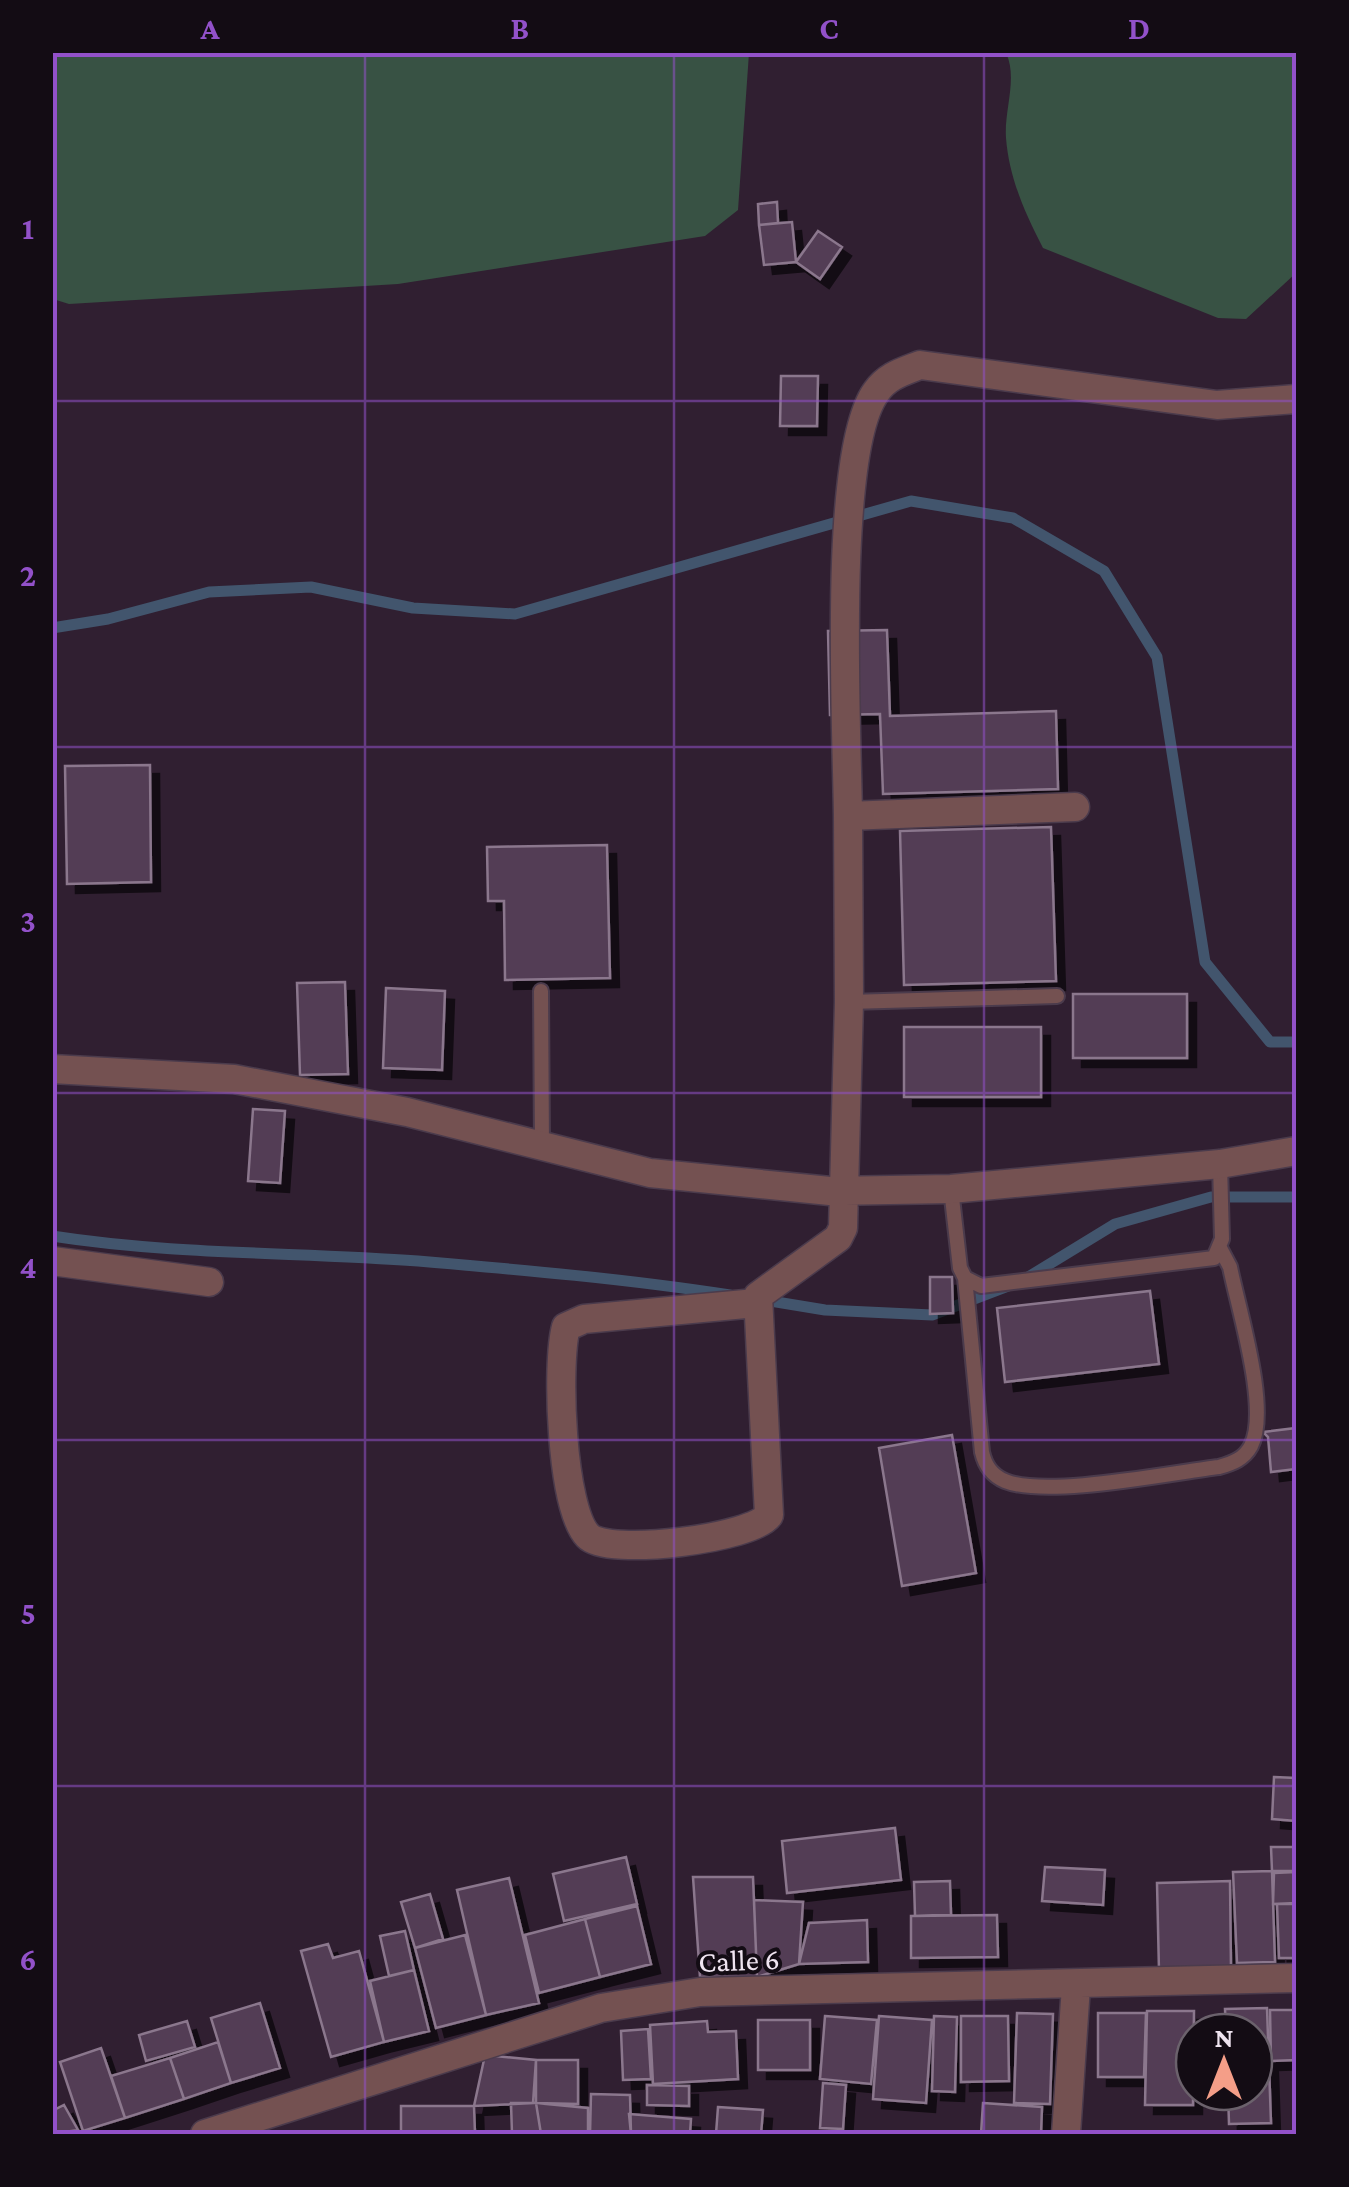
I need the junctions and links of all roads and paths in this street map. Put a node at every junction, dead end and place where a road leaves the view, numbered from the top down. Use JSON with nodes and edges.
{"nodes":[{"id":1,"x":1296,"y":399,"type":"edge"},
{"id":2,"x":1075,"y":807,"type":"dead end"},
{"id":3,"x":848,"y":816,"type":"junction"},
{"id":4,"x":541,"y":991,"type":"dead end"},
{"id":5,"x":1057,"y":996,"type":"dead end"},
{"id":6,"x":849,"y":1002,"type":"junction"},
{"id":7,"x":52,"y":1069,"type":"edge"},
{"id":8,"x":542,"y":1146,"type":"junction"},
{"id":9,"x":1296,"y":1151,"type":"edge"},
{"id":10,"x":1220,"y":1164,"type":"junction"},
{"id":11,"x":846,"y":1189,"type":"junction"},
{"id":12,"x":951,"y":1189,"type":"junction"},
{"id":13,"x":1220,"y":1248,"type":"junction"},
{"id":14,"x":52,"y":1262,"type":"edge"},
{"id":15,"x":965,"y":1278,"type":"junction"},
{"id":16,"x":209,"y":1282,"type":"dead end"},
{"id":17,"x":756,"y":1303,"type":"junction"},
{"id":18,"x":1296,"y":1978,"type":"edge"},
{"id":19,"x":1076,"y":1986,"type":"junction"},
{"id":20,"x":205,"y":2134,"type":"edge"},
{"id":21,"x":1066,"y":2134,"type":"edge"}],
"edges":[{"from":1,"to":3,"type":"street"},
{"from":2,"to":3,"type":"street"},
{"from":3,"to":6,"type":"street"},
{"from":4,"to":8,"type":"lane"},
{"from":5,"to":6,"type":"lane"},
{"from":6,"to":11,"type":"street"},
{"from":7,"to":8,"type":"street"},
{"from":8,"to":11,"type":"street"},
{"from":9,"to":10,"type":"street"},
{"from":10,"to":12,"type":"street"},
{"from":10,"to":13,"type":"lane"},
{"from":11,"to":12,"type":"street"},
{"from":11,"to":17,"type":"street"},
{"from":12,"to":15,"type":"lane"},
{"from":13,"to":15,"type":"lane"},
{"from":13,"to":15,"type":"lane"},
{"from":14,"to":16,"type":"street"},
{"from":17,"to":17,"type":"street"},
{"from":18,"to":19,"type":"street","name":"Calle 6"},
{"from":19,"to":20,"type":"street","name":"Calle 6"},
{"from":19,"to":21,"type":"street"}]}
